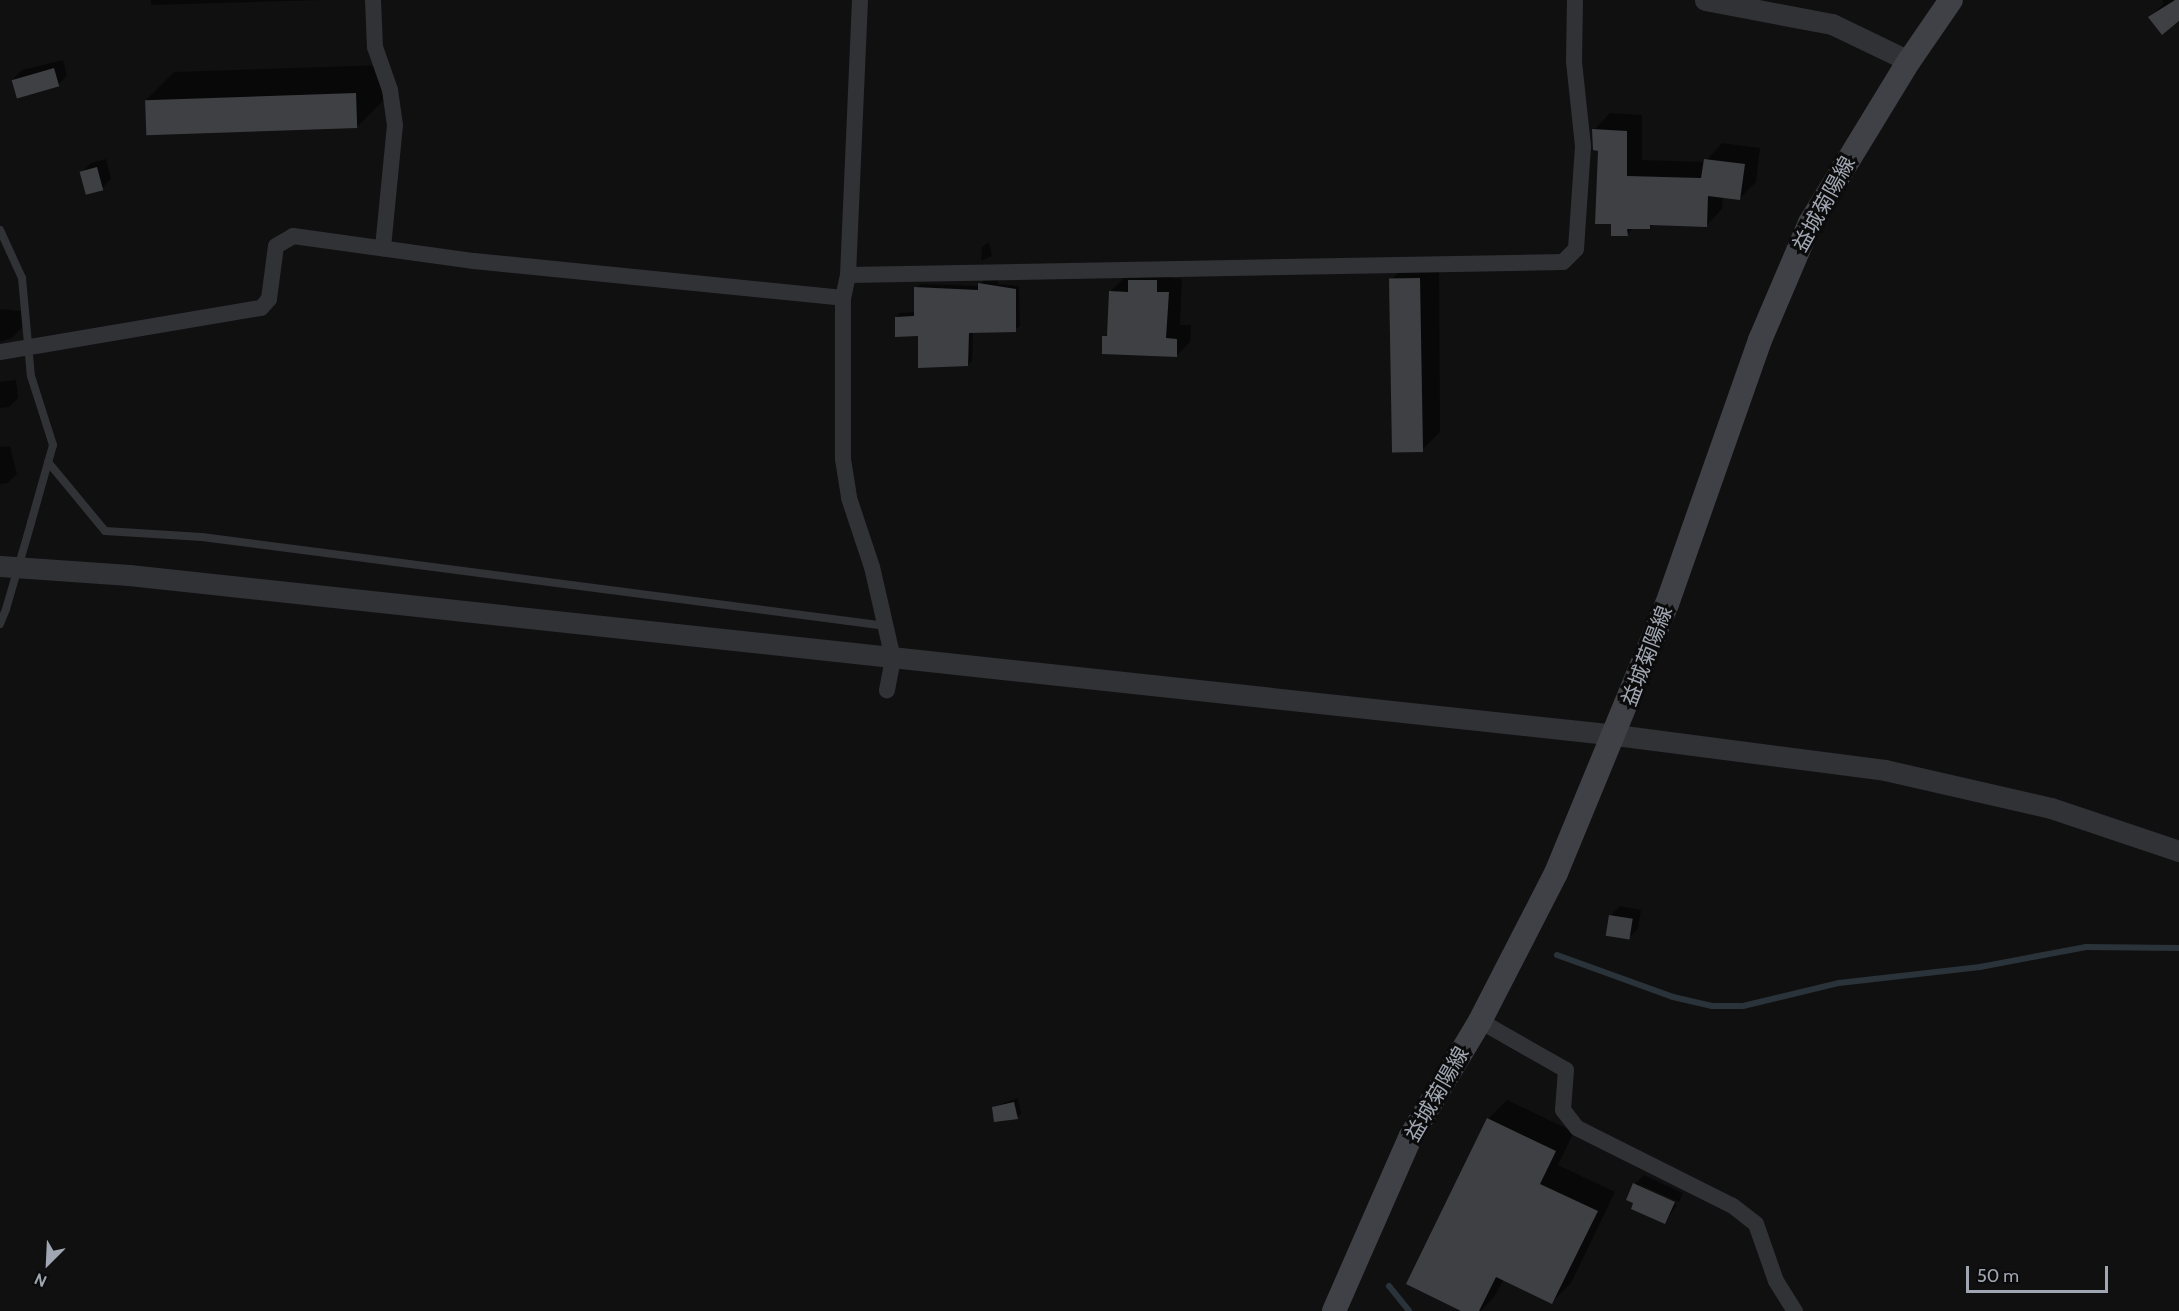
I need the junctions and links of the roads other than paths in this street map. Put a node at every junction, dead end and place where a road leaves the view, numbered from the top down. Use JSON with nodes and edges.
{"nodes":[{"id":1,"x":374,"y":0,"type":"edge"},
{"id":2,"x":860,"y":0,"type":"edge"},
{"id":3,"x":1575,"y":0,"type":"edge"},
{"id":4,"x":1705,"y":0,"type":"edge"},
{"id":5,"x":1951,"y":0,"type":"edge"},
{"id":6,"x":1909,"y":61,"type":"junction"},
{"id":7,"x":0,"y":230,"type":"edge"},
{"id":8,"x":383,"y":248,"type":"junction"},
{"id":9,"x":848,"y":275,"type":"junction"},
{"id":10,"x":843,"y":298,"type":"junction"},
{"id":11,"x":28,"y":350,"type":"junction"},
{"id":12,"x":0,"y":352,"type":"edge"},
{"id":13,"x":48,"y":462,"type":"junction"},
{"id":14,"x":0,"y":566,"type":"edge"},
{"id":15,"x":0,"y":624,"type":"edge"},
{"id":16,"x":886,"y":626,"type":"junction"},
{"id":17,"x":893,"y":659,"type":"junction"},
{"id":18,"x":887,"y":690,"type":"dead end"},
{"id":19,"x":1616,"y":735,"type":"junction"},
{"id":20,"x":2179,"y":851,"type":"edge"},
{"id":21,"x":1480,"y":1021,"type":"junction"},
{"id":22,"x":1334,"y":1311,"type":"edge"},
{"id":23,"x":1795,"y":1311,"type":"edge"}],
"edges":[{"from":1,"to":8,"type":"street"},
{"from":2,"to":9,"type":"street"},
{"from":3,"to":9,"type":"street"},
{"from":4,"to":6,"type":"street"},
{"from":5,"to":6,"type":"main road","name":"益城菊陽線"},
{"from":6,"to":19,"type":"main road","name":"益城菊陽線"},
{"from":7,"to":11,"type":"lane"},
{"from":8,"to":10,"type":"street"},
{"from":8,"to":11,"type":"street"},
{"from":9,"to":10,"type":"street"},
{"from":10,"to":16,"type":"street"},
{"from":11,"to":12,"type":"street"},
{"from":11,"to":13,"type":"lane"},
{"from":13,"to":15,"type":"lane","bridge":true},
{"from":13,"to":16,"type":"lane"},
{"from":14,"to":17,"type":"street"},
{"from":16,"to":17,"type":"street"},
{"from":17,"to":18,"type":"street"},
{"from":17,"to":19,"type":"street"},
{"from":19,"to":20,"type":"street"},
{"from":19,"to":21,"type":"main road","name":"益城菊陽線"},
{"from":21,"to":22,"type":"main road","name":"益城菊陽線"},
{"from":21,"to":23,"type":"street"}]}
